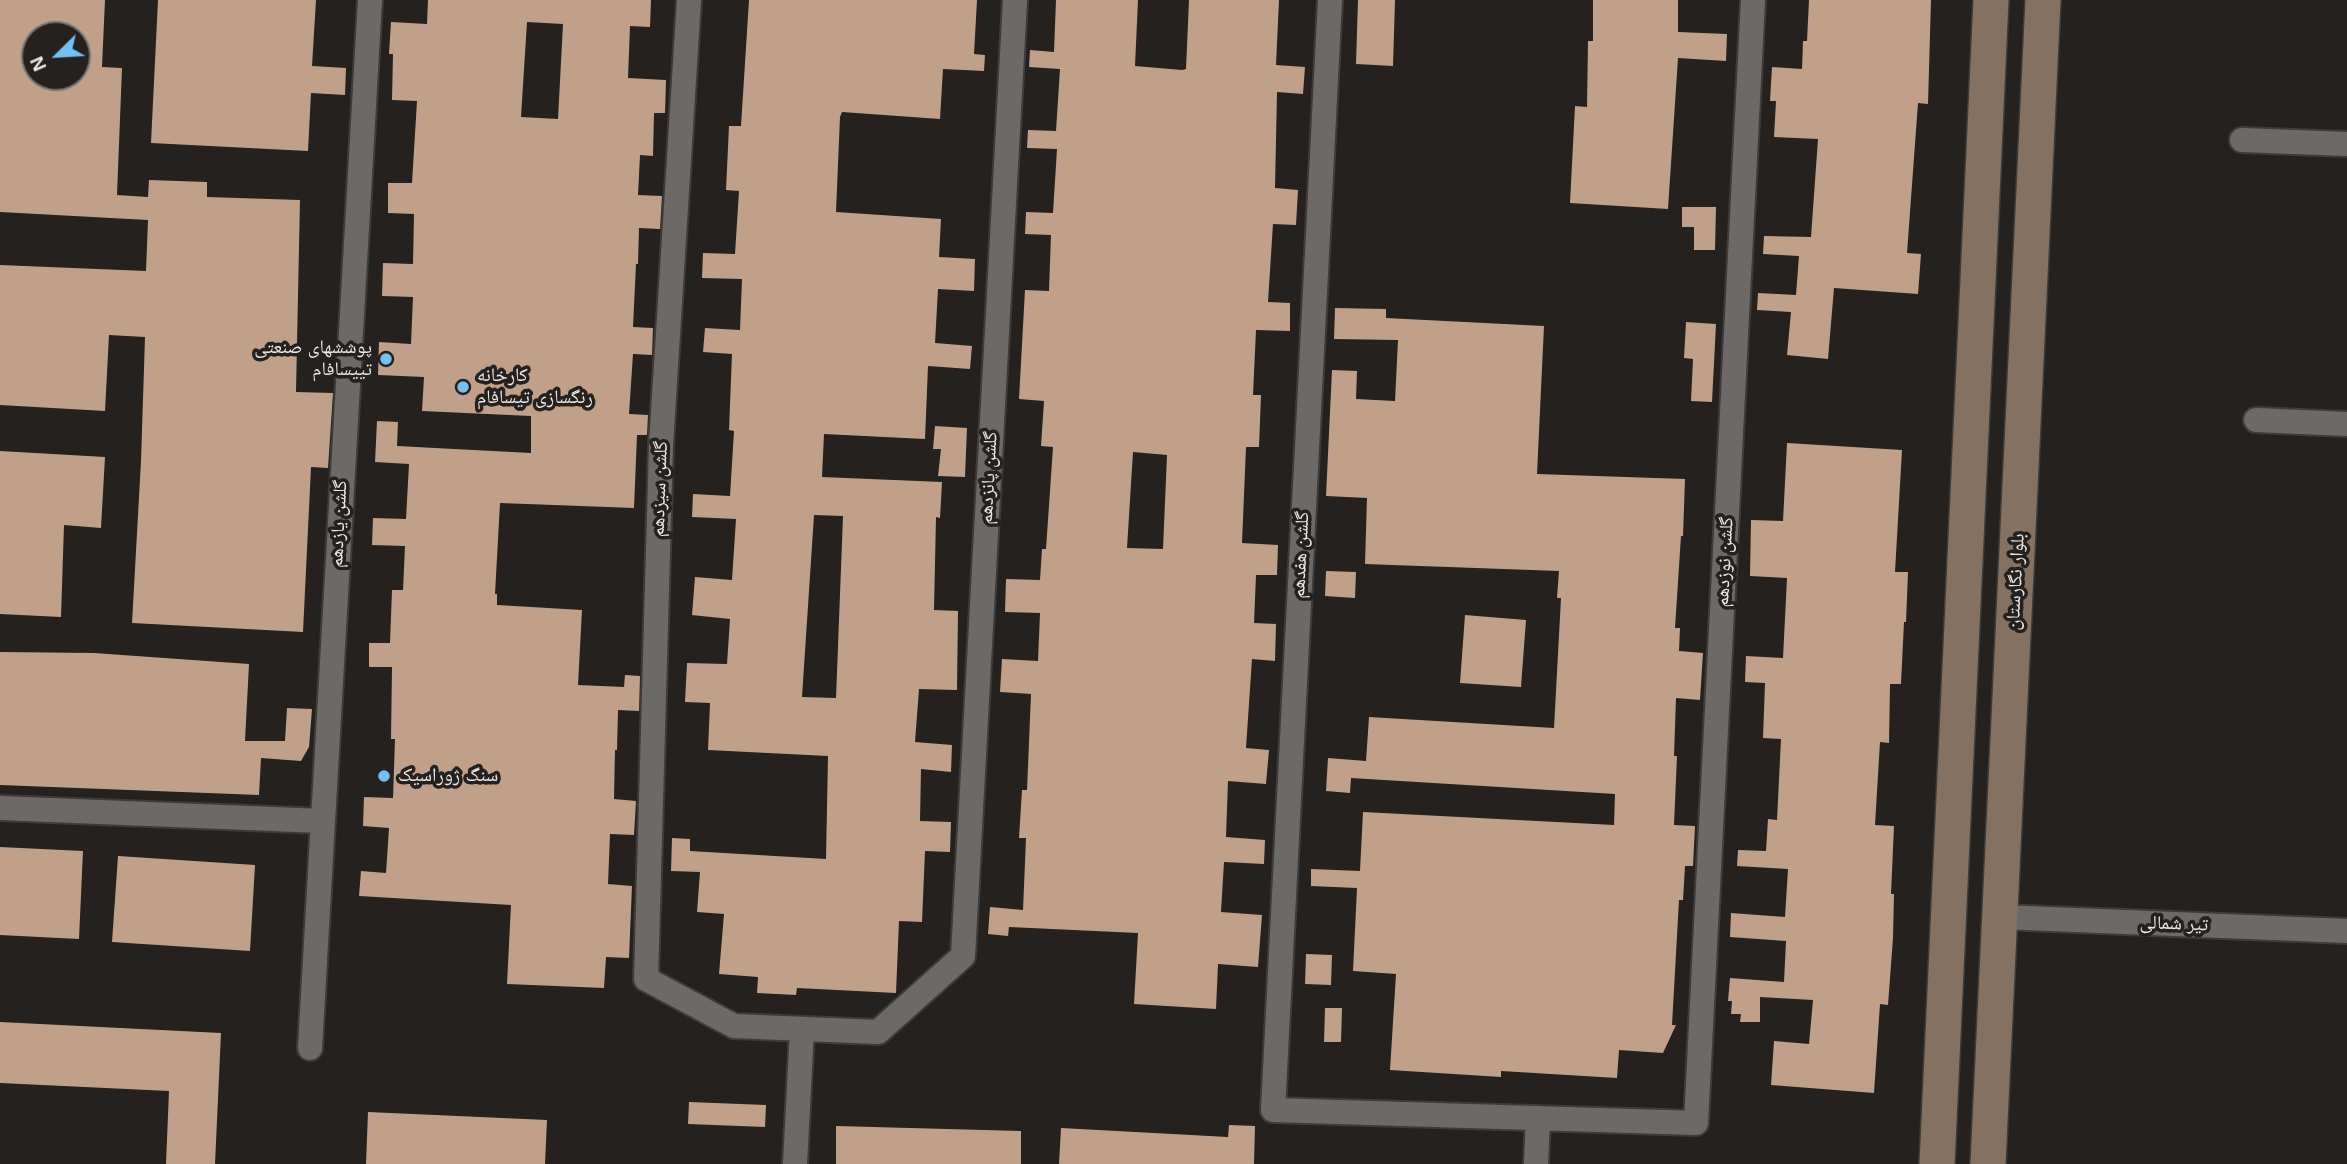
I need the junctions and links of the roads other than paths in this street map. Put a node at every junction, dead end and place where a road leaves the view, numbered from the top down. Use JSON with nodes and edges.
{"nodes":[{"id":1,"x":370,"y":0,"type":"edge"},
{"id":2,"x":689,"y":0,"type":"edge"},
{"id":3,"x":1015,"y":0,"type":"edge"},
{"id":4,"x":1330,"y":0,"type":"edge"},
{"id":5,"x":1753,"y":0,"type":"edge"},
{"id":6,"x":1991,"y":0,"type":"edge"},
{"id":7,"x":2043,"y":0,"type":"edge"},
{"id":8,"x":2242,"y":140,"type":"dead end"},
{"id":9,"x":2347,"y":145,"type":"edge"},
{"id":10,"x":2256,"y":420,"type":"dead end"},
{"id":11,"x":2347,"y":424,"type":"edge"},
{"id":12,"x":0,"y":808,"type":"edge"},
{"id":13,"x":322,"y":821,"type":"junction"},
{"id":14,"x":2001,"y":917,"type":"junction"},
{"id":15,"x":2347,"y":931,"type":"edge"},
{"id":16,"x":802,"y":1029,"type":"junction"},
{"id":17,"x":310,"y":1048,"type":"dead end"},
{"id":18,"x":1538,"y":1118,"type":"junction"},
{"id":19,"x":795,"y":1164,"type":"edge"},
{"id":20,"x":1536,"y":1164,"type":"edge"},
{"id":21,"x":1937,"y":1164,"type":"edge"},
{"id":22,"x":1988,"y":1164,"type":"edge"}],
"edges":[{"from":1,"to":13,"type":"street","name":"گلشن یازدهم"},
{"from":2,"to":16,"type":"street","name":"گلشن سیزدهم"},
{"from":3,"to":16,"type":"street","name":"گلشن پانزدهم"},
{"from":4,"to":18,"type":"street","name":"گلشن هفدهم"},
{"from":5,"to":18,"type":"street","name":"گلشن نوزدهم"},
{"from":6,"to":21,"type":"street"},
{"from":7,"to":14,"type":"street","name":"بلوار نگارستان"},
{"from":8,"to":9,"type":"street"},
{"from":10,"to":11,"type":"street"},
{"from":12,"to":13,"type":"street"},
{"from":13,"to":17,"type":"street","name":"گلشن یازدهم"},
{"from":14,"to":15,"type":"street","name":"تیر شمالی"},
{"from":14,"to":22,"type":"street","name":"بلوار نگارستان"},
{"from":16,"to":19,"type":"street"},
{"from":18,"to":20,"type":"street"}]}
